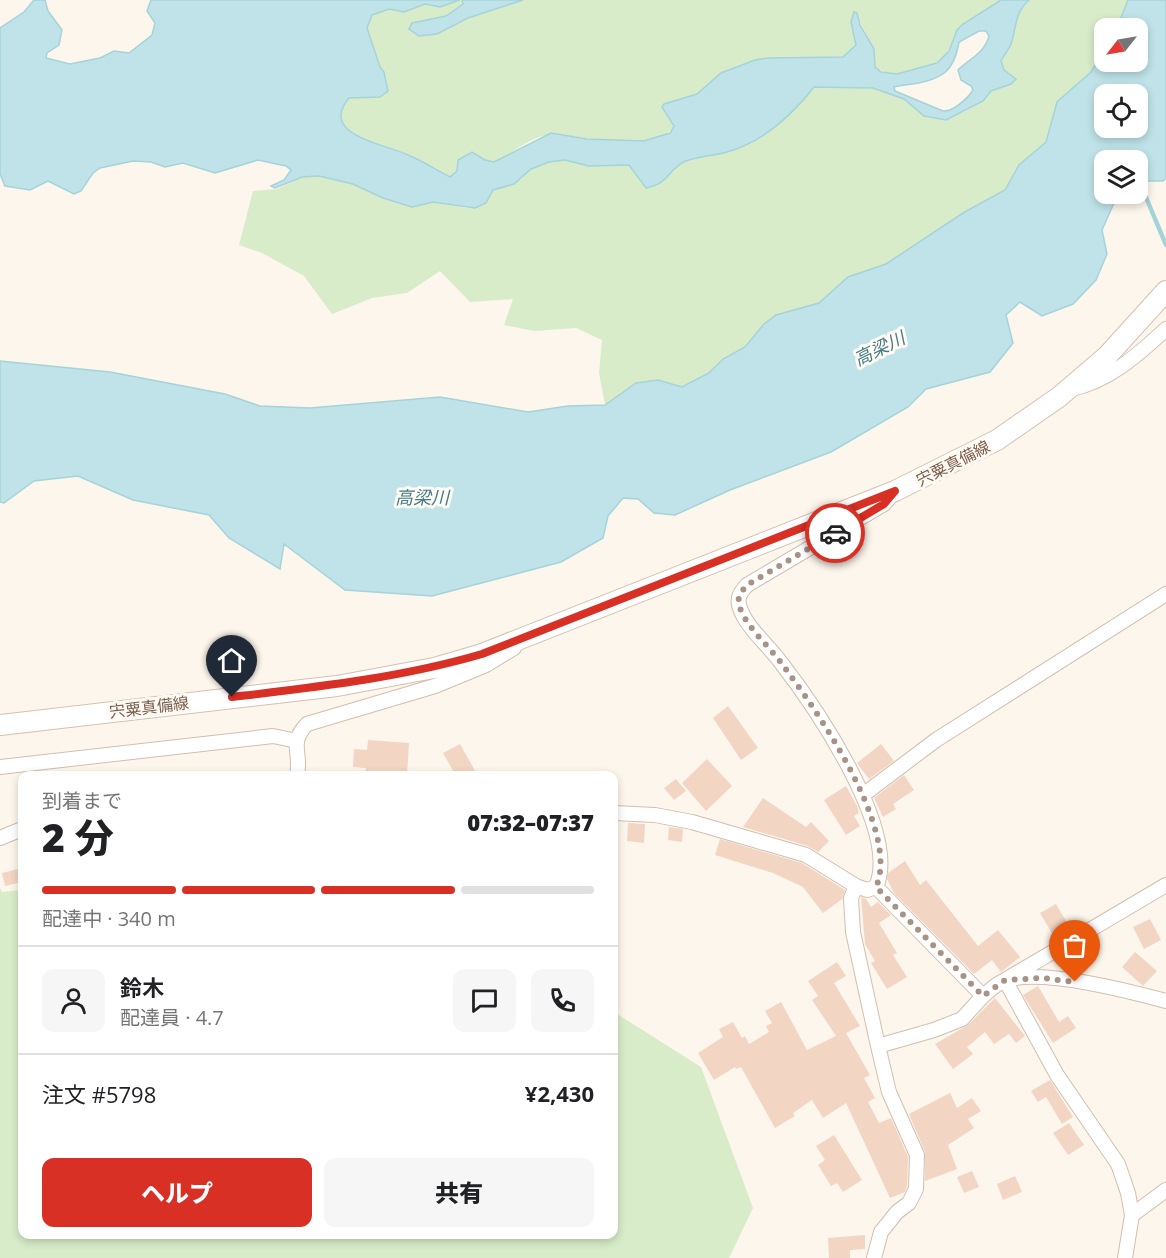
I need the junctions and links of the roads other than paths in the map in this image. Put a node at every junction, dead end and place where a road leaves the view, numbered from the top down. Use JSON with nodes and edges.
{"nodes":[{"id":1,"x":1166,"y":291,"type":"edge"},
{"id":2,"x":1166,"y":329,"type":"edge"},
{"id":3,"x":1068,"y":389,"type":"junction"},
{"id":4,"x":895,"y":491,"type":"junction"},
{"id":5,"x":1166,"y":594,"type":"edge"},
{"id":6,"x":526,"y":638,"type":"junction"},
{"id":7,"x":0,"y":725,"type":"edge"},
{"id":8,"x":297,"y":741,"type":"junction"},
{"id":9,"x":0,"y":767,"type":"edge"},
{"id":10,"x":297,"y":771,"type":"edge"},
{"id":11,"x":863,"y":795,"type":"junction"},
{"id":12,"x":618,"y":813,"type":"edge"},
{"id":13,"x":18,"y":830,"type":"edge"},
{"id":14,"x":0,"y":837,"type":"edge"},
{"id":15,"x":1166,"y":885,"type":"edge"},
{"id":16,"x":856,"y":886,"type":"junction"},
{"id":17,"x":876,"y":887,"type":"junction"},
{"id":18,"x":1005,"y":980,"type":"junction"},
{"id":19,"x":983,"y":996,"type":"junction"},
{"id":20,"x":1166,"y":1001,"type":"edge"},
{"id":21,"x":878,"y":1046,"type":"junction"},
{"id":22,"x":1166,"y":1191,"type":"edge"},
{"id":23,"x":1132,"y":1215,"type":"junction"},
{"id":24,"x":874,"y":1258,"type":"edge"},
{"id":25,"x":1125,"y":1258,"type":"edge"}],
"edges":[{"from":1,"to":3,"type":"main road","name":"宍粟真備線"},
{"from":2,"to":3,"type":"street"},
{"from":3,"to":4,"type":"main road","name":"宍粟真備線"},
{"from":4,"to":6,"type":"main road","name":"宍粟真備線"},
{"from":4,"to":11,"type":"street"},
{"from":5,"to":11,"type":"street"},
{"from":6,"to":7,"type":"main road","name":"宍粟真備線"},
{"from":6,"to":8,"type":"street"},
{"from":8,"to":9,"type":"street"},
{"from":8,"to":10,"type":"street"},
{"from":11,"to":17,"type":"street"},
{"from":12,"to":16,"type":"street"},
{"from":13,"to":14,"type":"street"},
{"from":15,"to":18,"type":"street"},
{"from":16,"to":17,"type":"street"},
{"from":16,"to":21,"type":"street"},
{"from":17,"to":19,"type":"street"},
{"from":18,"to":19,"type":"street"},
{"from":18,"to":20,"type":"street"},
{"from":18,"to":23,"type":"street"},
{"from":19,"to":21,"type":"street"},
{"from":21,"to":24,"type":"street"},
{"from":22,"to":23,"type":"street"},
{"from":23,"to":25,"type":"street"}]}
